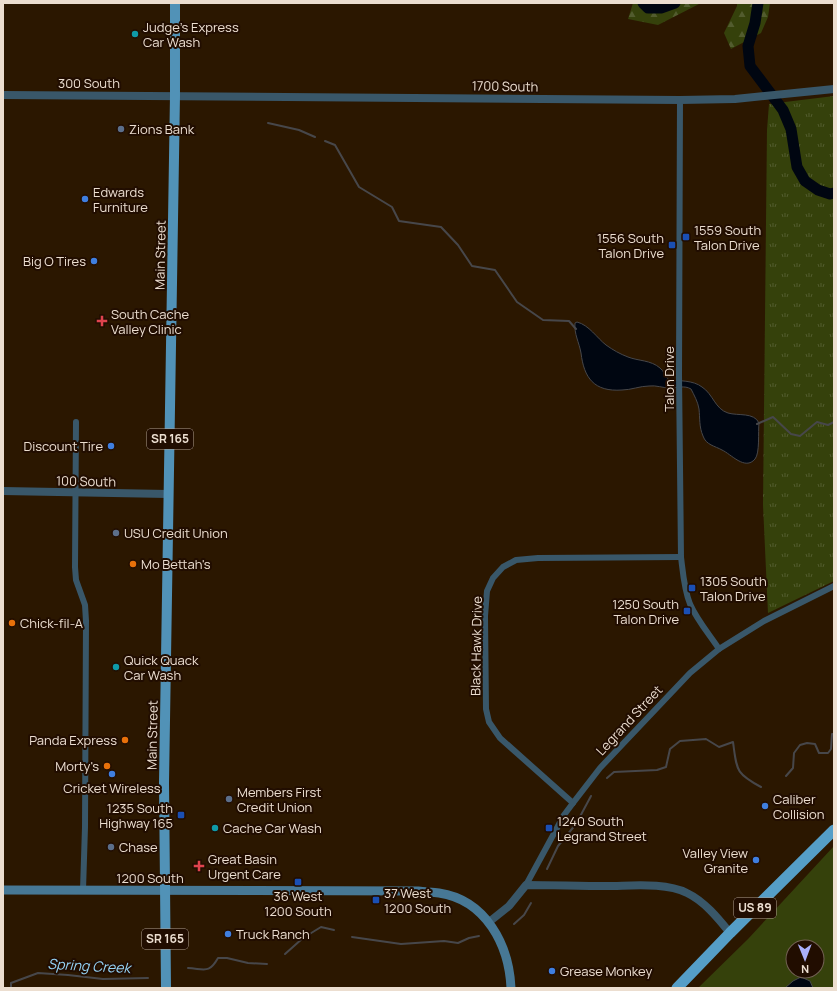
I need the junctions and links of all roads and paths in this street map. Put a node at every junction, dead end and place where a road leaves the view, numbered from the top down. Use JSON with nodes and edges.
{"nodes":[{"id":1,"x":175,"y":3,"type":"edge"},
{"id":2,"x":834,"y":89,"type":"edge"},
{"id":3,"x":3,"y":95,"type":"edge"},
{"id":4,"x":175,"y":95,"type":"junction"},
{"id":5,"x":680,"y":100,"type":"junction"},
{"id":6,"x":76,"y":422,"type":"dead end"},
{"id":7,"x":3,"y":491,"type":"edge"},
{"id":8,"x":75,"y":492,"type":"junction"},
{"id":9,"x":168,"y":494,"type":"junction"},
{"id":10,"x":682,"y":557,"type":"junction"},
{"id":11,"x":834,"y":586,"type":"edge"},
{"id":12,"x":720,"y":649,"type":"junction"},
{"id":13,"x":573,"y":803,"type":"junction"},
{"id":14,"x":834,"y":830,"type":"edge"},
{"id":15,"x":526,"y":885,"type":"junction"},
{"id":16,"x":3,"y":890,"type":"edge"},
{"id":17,"x":83,"y":890,"type":"junction"},
{"id":18,"x":165,"y":891,"type":"junction"},
{"id":19,"x":489,"y":922,"type":"junction"},
{"id":20,"x":730,"y":933,"type":"junction"},
{"id":21,"x":166,"y":988,"type":"edge"},
{"id":22,"x":511,"y":988,"type":"edge"},
{"id":23,"x":677,"y":988,"type":"edge"}],
"edges":[{"from":1,"to":4,"type":"main road","name":"Main Street","number":"SR 165"},
{"from":2,"to":5,"type":"street","name":"1700 South"},
{"from":3,"to":4,"type":"street","name":"300 South"},
{"from":4,"to":5,"type":"street","name":"1700 South"},
{"from":4,"to":9,"type":"main road","name":"Main Street","number":"SR 165"},
{"from":5,"to":10,"type":"street","name":"Talon Drive"},
{"from":6,"to":8,"type":"street"},
{"from":7,"to":8,"type":"street","name":"100 South"},
{"from":8,"to":9,"type":"street","name":"100 South"},
{"from":8,"to":17,"type":"street"},
{"from":9,"to":18,"type":"main road","name":"Main Street","number":"SR 165"},
{"from":10,"to":12,"type":"street","name":"Talon Drive"},
{"from":10,"to":13,"type":"street","name":"Black Hawk Drive"},
{"from":11,"to":12,"type":"street","name":"Legrand Street"},
{"from":12,"to":13,"type":"street","name":"Legrand Street"},
{"from":13,"to":15,"type":"street","name":"Legrand Street"},
{"from":14,"to":20,"type":"highway","number":"US 89"},
{"from":15,"to":19,"type":"street","name":"Legrand Street"},
{"from":15,"to":20,"type":"street"},
{"from":16,"to":17,"type":"main road","name":"1200 South"},
{"from":17,"to":18,"type":"main road","name":"1200 South"},
{"from":18,"to":19,"type":"main road","name":"1200 South"},
{"from":18,"to":21,"type":"main road","name":"Main Street","number":"SR 165"},
{"from":19,"to":22,"type":"main road","name":"1200 South"},
{"from":20,"to":23,"type":"highway","number":"US 89"}]}
